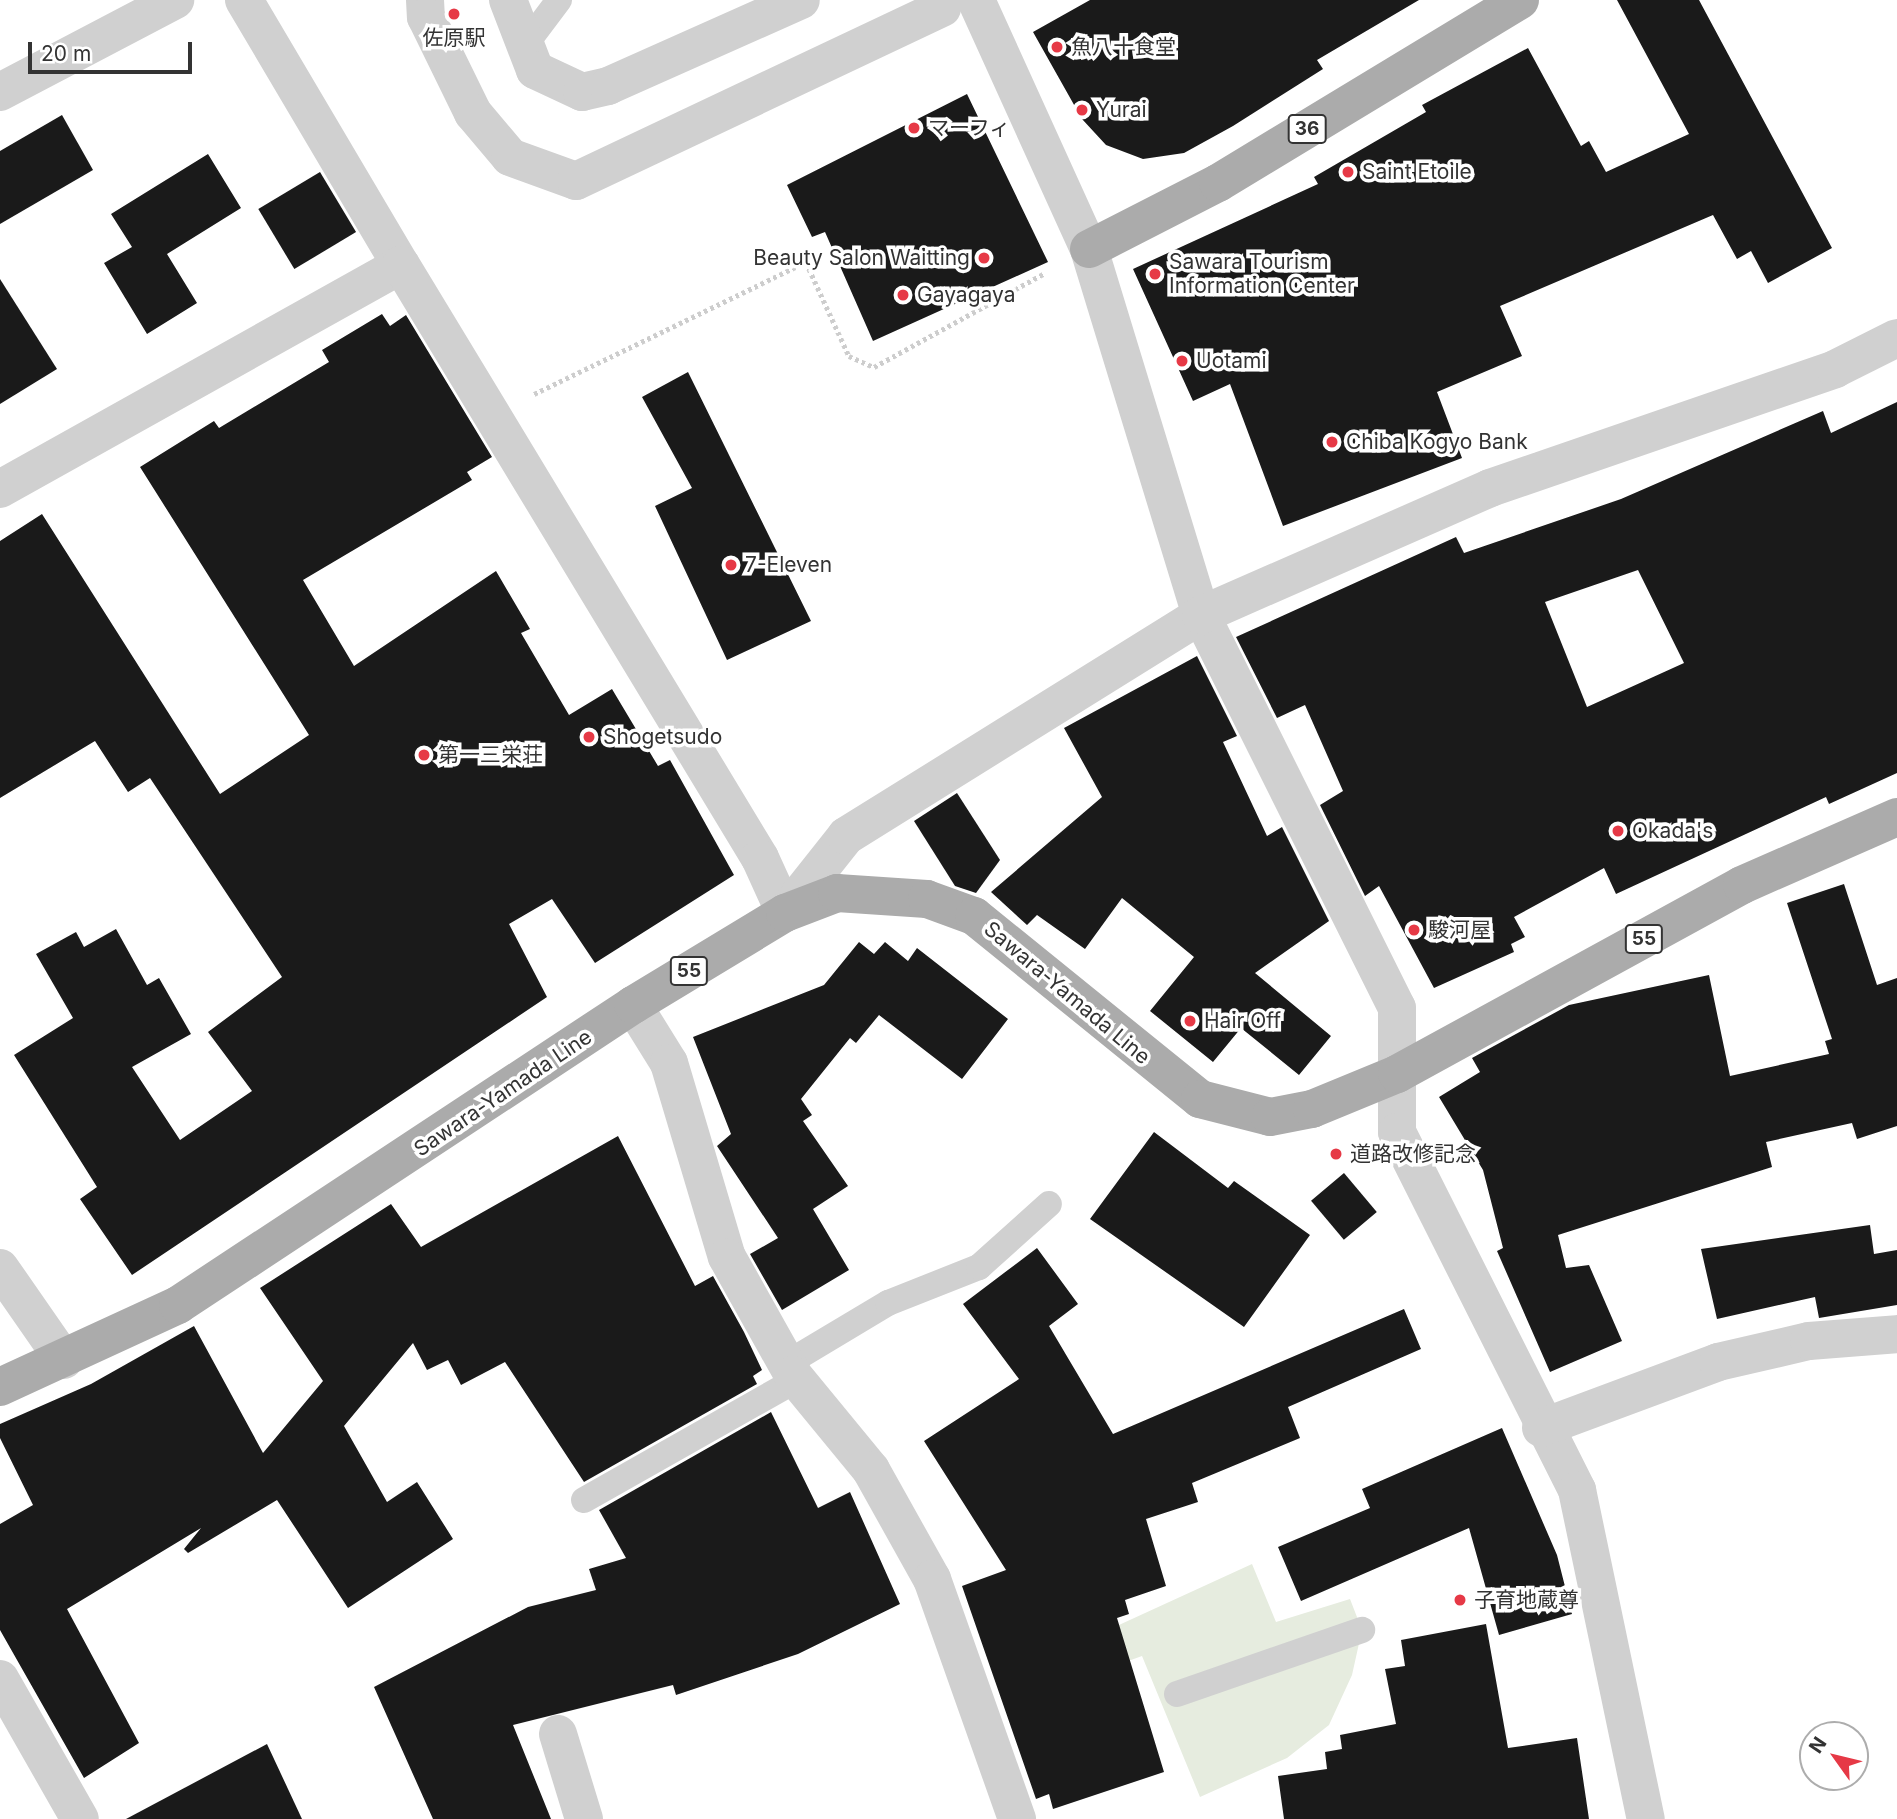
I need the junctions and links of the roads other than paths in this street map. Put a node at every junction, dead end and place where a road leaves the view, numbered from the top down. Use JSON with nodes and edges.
{"nodes":[{"id":1,"x":175,"y":0,"type":"edge"},
{"id":2,"x":244,"y":0,"type":"edge"},
{"id":3,"x":425,"y":0,"type":"edge"},
{"id":4,"x":508,"y":0,"type":"edge"},
{"id":5,"x":559,"y":0,"type":"edge"},
{"id":6,"x":801,"y":0,"type":"edge"},
{"id":7,"x":1520,"y":0,"type":"edge"},
{"id":8,"x":959,"y":4,"type":"edge"},
{"id":9,"x":523,"y":48,"type":"junction"},
{"id":10,"x":0,"y":92,"type":"edge"},
{"id":11,"x":1089,"y":249,"type":"junction"},
{"id":12,"x":401,"y":265,"type":"junction"},
{"id":13,"x":1897,"y":338,"type":"edge"},
{"id":14,"x":0,"y":489,"type":"edge"},
{"id":15,"x":1201,"y":615,"type":"junction"},
{"id":16,"x":1897,"y":817,"type":"edge"},
{"id":17,"x":785,"y":912,"type":"junction"},
{"id":18,"x":633,"y":1005,"type":"junction"},
{"id":19,"x":1397,"y":1074,"type":"junction"},
{"id":20,"x":1049,"y":1204,"type":"dead end"},
{"id":21,"x":0,"y":1268,"type":"edge"},
{"id":22,"x":1897,"y":1334,"type":"edge"},
{"id":23,"x":64,"y":1360,"type":"junction"},
{"id":24,"x":791,"y":1372,"type":"junction"},
{"id":25,"x":0,"y":1387,"type":"edge"},
{"id":26,"x":1541,"y":1428,"type":"junction"},
{"id":27,"x":584,"y":1500,"type":"dead end"},
{"id":28,"x":1362,"y":1630,"type":"dead end"},
{"id":29,"x":0,"y":1679,"type":"edge"},
{"id":30,"x":1177,"y":1694,"type":"dead end"},
{"id":31,"x":558,"y":1734,"type":"dead end"},
{"id":32,"x":80,"y":1819,"type":"edge"},
{"id":33,"x":584,"y":1819,"type":"edge"},
{"id":34,"x":1017,"y":1819,"type":"edge"},
{"id":35,"x":1646,"y":1819,"type":"edge"}],
"edges":[{"from":1,"to":10,"type":"street"},
{"from":2,"to":12,"type":"street"},
{"from":3,"to":8,"type":"street"},
{"from":4,"to":9,"type":"street"},
{"from":5,"to":9,"type":"lane"},
{"from":6,"to":9,"type":"street"},
{"from":7,"to":11,"type":"main road","number":"36"},
{"from":8,"to":11,"type":"street"},
{"from":11,"to":15,"type":"street"},
{"from":12,"to":14,"type":"street"},
{"from":12,"to":17,"type":"street"},
{"from":13,"to":15,"type":"street"},
{"from":15,"to":17,"type":"street"},
{"from":15,"to":19,"type":"street"},
{"from":16,"to":19,"type":"main road","name":"Sawara-Yamada Line","number":"55"},
{"from":17,"to":18,"type":"main road","name":"Sawara-Yamada Line","number":"55"},
{"from":17,"to":19,"type":"main road","name":"Sawara-Yamada Line","number":"55"},
{"from":18,"to":23,"type":"main road","name":"Sawara-Yamada Line","number":"55"},
{"from":18,"to":24,"type":"street"},
{"from":19,"to":26,"type":"street"},
{"from":20,"to":24,"type":"lane"},
{"from":21,"to":23,"type":"street"},
{"from":22,"to":26,"type":"street"},
{"from":23,"to":25,"type":"main road","name":"Sawara-Yamada Line","number":"55"},
{"from":24,"to":27,"type":"lane"},
{"from":24,"to":34,"type":"street"},
{"from":26,"to":35,"type":"street"},
{"from":28,"to":30,"type":"lane"},
{"from":29,"to":32,"type":"street"},
{"from":31,"to":33,"type":"street"}]}
